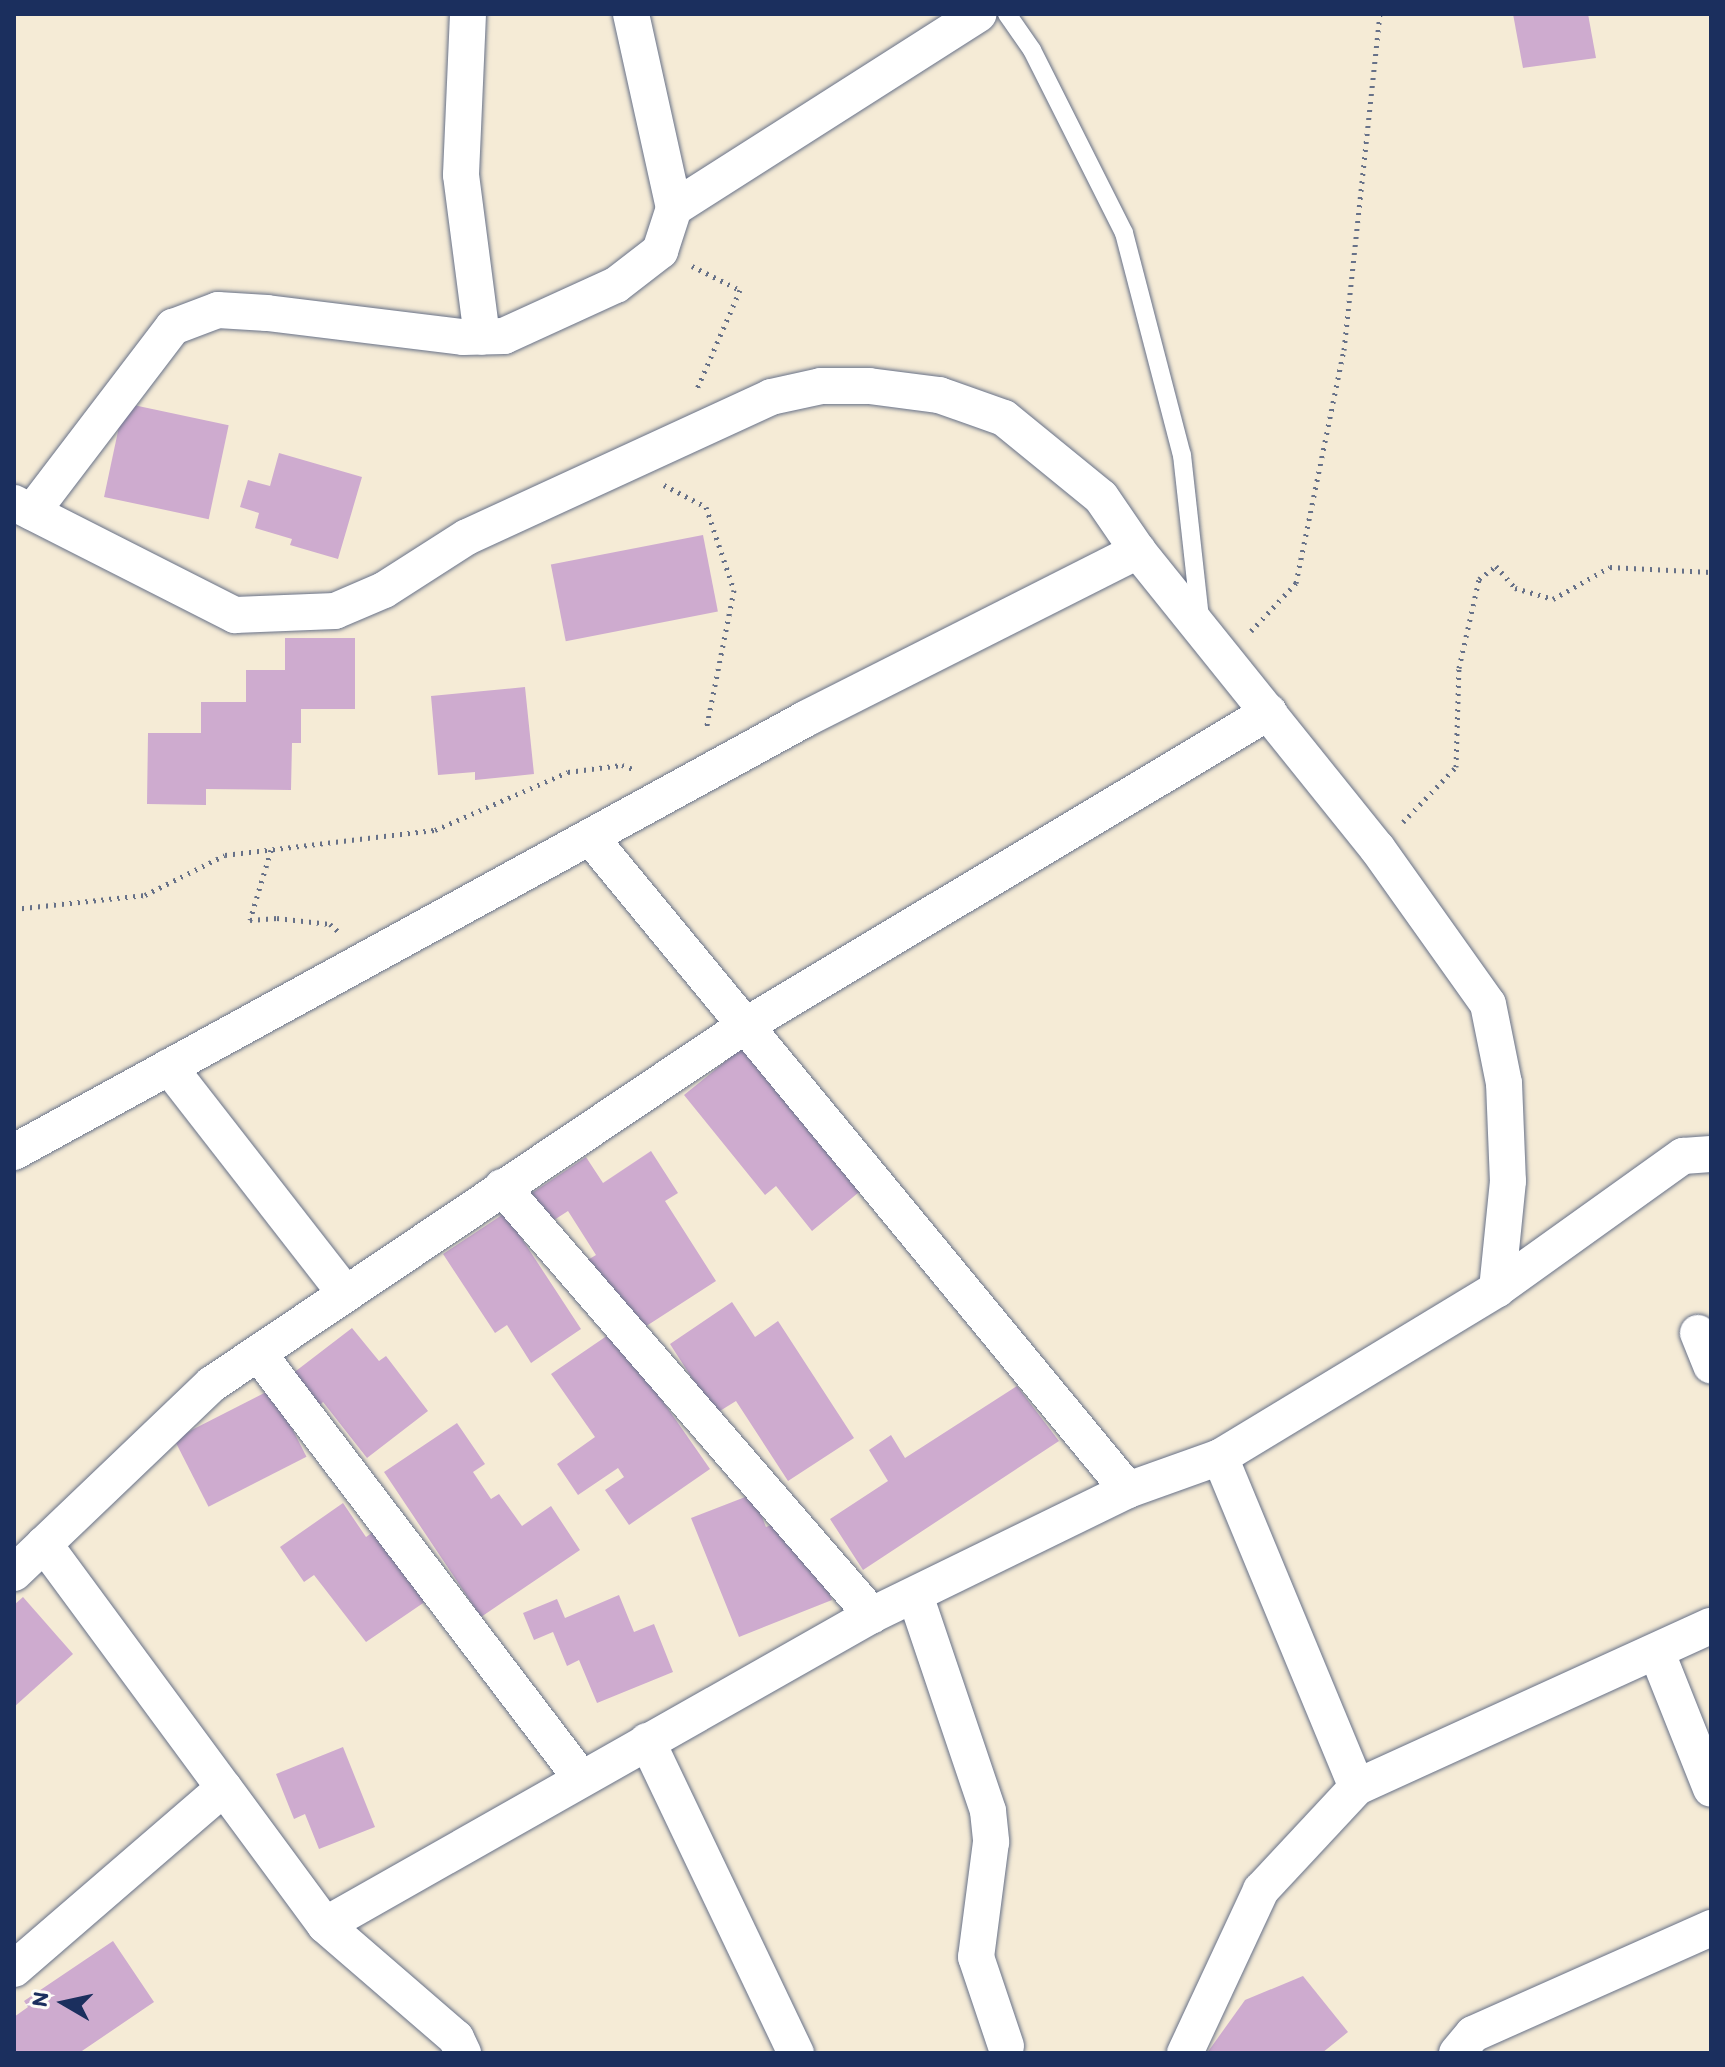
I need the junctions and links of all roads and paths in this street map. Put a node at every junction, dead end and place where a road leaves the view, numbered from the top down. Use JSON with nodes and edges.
{"nodes":[{"id":1,"x":468,"y":14,"type":"edge"},
{"id":2,"x":631,"y":14,"type":"edge"},
{"id":3,"x":978,"y":14,"type":"edge"},
{"id":4,"x":1007,"y":14,"type":"edge"},
{"id":5,"x":1380,"y":14,"type":"edge"},
{"id":6,"x":674,"y":208,"type":"junction"},
{"id":7,"x":660,"y":251,"type":"junction"},
{"id":8,"x":482,"y":337,"type":"junction"},
{"id":9,"x":674,"y":441,"type":"junction"},
{"id":10,"x":624,"y":465,"type":"junction"},
{"id":11,"x":23,"y":507,"type":"edge"},
{"id":12,"x":1138,"y":551,"type":"junction"},
{"id":13,"x":1711,"y":572,"type":"edge"},
{"id":14,"x":1201,"y":629,"type":"junction"},
{"id":15,"x":1225,"y":658,"type":"junction"},
{"id":16,"x":1269,"y":712,"type":"junction"},
{"id":17,"x":690,"y":782,"type":"junction"},
{"id":18,"x":590,"y":837,"type":"junction"},
{"id":19,"x":1377,"y":848,"type":"junction"},
{"id":20,"x":272,"y":849,"type":"junction"},
{"id":21,"x":14,"y":909,"type":"edge"},
{"id":22,"x":370,"y":957,"type":"junction"},
{"id":23,"x":743,"y":1027,"type":"junction"},
{"id":24,"x":169,"y":1067,"type":"junction"},
{"id":25,"x":14,"y":1152,"type":"edge"},
{"id":26,"x":1711,"y":1154,"type":"edge"},
{"id":27,"x":502,"y":1187,"type":"junction"},
{"id":28,"x":1497,"y":1289,"type":"junction"},
{"id":29,"x":345,"y":1293,"type":"junction"},
{"id":30,"x":258,"y":1353,"type":"junction"},
{"id":31,"x":1220,"y":1457,"type":"junction"},
{"id":32,"x":1128,"y":1490,"type":"junction"},
{"id":33,"x":44,"y":1544,"type":"junction"},
{"id":34,"x":14,"y":1573,"type":"edge"},
{"id":35,"x":915,"y":1595,"type":"junction"},
{"id":36,"x":872,"y":1615,"type":"junction"},
{"id":37,"x":1711,"y":1626,"type":"edge"},
{"id":38,"x":1657,"y":1653,"type":"junction"},
{"id":39,"x":647,"y":1741,"type":"junction"},
{"id":40,"x":581,"y":1778,"type":"junction"},
{"id":41,"x":1357,"y":1787,"type":"junction"},
{"id":42,"x":224,"y":1788,"type":"junction"},
{"id":43,"x":1711,"y":1789,"type":"edge"},
{"id":44,"x":325,"y":1925,"type":"junction"},
{"id":45,"x":1711,"y":1928,"type":"edge"},
{"id":46,"x":14,"y":1969,"type":"edge"},
{"id":47,"x":1006,"y":2046,"type":"dead end"},
{"id":48,"x":463,"y":2053,"type":"edge"},
{"id":49,"x":796,"y":2053,"type":"edge"},
{"id":50,"x":1185,"y":2053,"type":"edge"},
{"id":51,"x":1457,"y":2053,"type":"edge"}],
"edges":[{"from":1,"to":8,"type":"street"},
{"from":2,"to":6,"type":"street"},
{"from":3,"to":6,"type":"street"},
{"from":4,"to":14,"type":"lane"},
{"from":5,"to":15,"type":"path"},
{"from":6,"to":7,"type":"street"},
{"from":7,"to":8,"type":"street"},
{"from":7,"to":9,"type":"path"},
{"from":8,"to":11,"type":"street"},
{"from":9,"to":10,"type":"street"},
{"from":9,"to":12,"type":"street"},
{"from":10,"to":11,"type":"street"},
{"from":10,"to":17,"type":"path"},
{"from":12,"to":14,"type":"street"},
{"from":12,"to":17,"type":"street"},
{"from":13,"to":19,"type":"path"},
{"from":14,"to":15,"type":"street"},
{"from":15,"to":16,"type":"street"},
{"from":16,"to":19,"type":"street"},
{"from":16,"to":23,"type":"street"},
{"from":17,"to":18,"type":"street"},
{"from":17,"to":20,"type":"path"},
{"from":18,"to":22,"type":"street"},
{"from":18,"to":23,"type":"street"},
{"from":19,"to":28,"type":"street"},
{"from":20,"to":21,"type":"path"},
{"from":20,"to":22,"type":"path"},
{"from":22,"to":24,"type":"street"},
{"from":23,"to":27,"type":"street"},
{"from":23,"to":32,"type":"street"},
{"from":24,"to":25,"type":"street"},
{"from":24,"to":29,"type":"street"},
{"from":26,"to":28,"type":"street"},
{"from":27,"to":29,"type":"street"},
{"from":27,"to":36,"type":"street"},
{"from":28,"to":31,"type":"street"},
{"from":29,"to":30,"type":"street"},
{"from":30,"to":33,"type":"street"},
{"from":30,"to":40,"type":"street"},
{"from":31,"to":32,"type":"street"},
{"from":31,"to":41,"type":"street"},
{"from":32,"to":35,"type":"street"},
{"from":33,"to":34,"type":"street"},
{"from":33,"to":42,"type":"street"},
{"from":35,"to":36,"type":"street"},
{"from":35,"to":47,"type":"street"},
{"from":36,"to":39,"type":"street"},
{"from":37,"to":38,"type":"street"},
{"from":38,"to":41,"type":"street"},
{"from":38,"to":43,"type":"street"},
{"from":39,"to":40,"type":"street"},
{"from":39,"to":49,"type":"street"},
{"from":40,"to":44,"type":"street"},
{"from":41,"to":50,"type":"street"},
{"from":42,"to":44,"type":"street"},
{"from":42,"to":46,"type":"street"},
{"from":44,"to":48,"type":"street"},
{"from":45,"to":51,"type":"street"}]}
